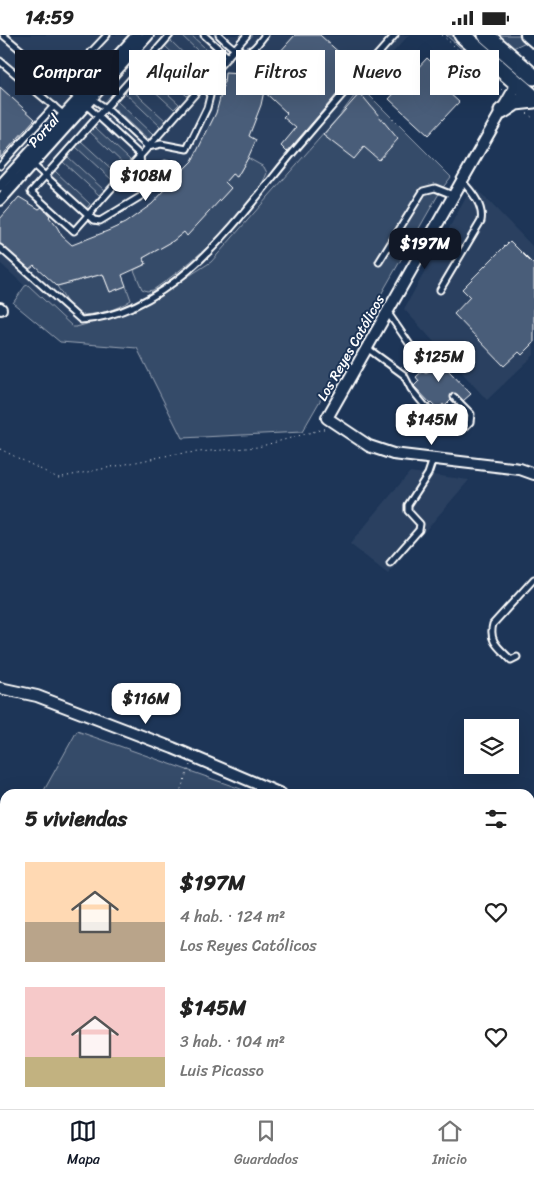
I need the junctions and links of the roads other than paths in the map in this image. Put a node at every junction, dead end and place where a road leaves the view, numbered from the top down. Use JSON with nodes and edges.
{"nodes":[{"id":1,"x":3,"y":35,"type":"edge"},
{"id":2,"x":107,"y":35,"type":"edge"},
{"id":3,"x":137,"y":35,"type":"edge"},
{"id":4,"x":148,"y":35,"type":"edge"},
{"id":5,"x":170,"y":35,"type":"edge"},
{"id":6,"x":204,"y":35,"type":"edge"},
{"id":7,"x":219,"y":35,"type":"edge"},
{"id":8,"x":247,"y":35,"type":"edge"},
{"id":9,"x":265,"y":35,"type":"edge"},
{"id":10,"x":395,"y":35,"type":"edge"},
{"id":11,"x":462,"y":35,"type":"edge"},
{"id":12,"x":486,"y":35,"type":"edge"},
{"id":13,"x":526,"y":35,"type":"edge"},
{"id":14,"x":534,"y":42,"type":"edge"},
{"id":15,"x":234,"y":49,"type":"junction"},
{"id":16,"x":94,"y":50,"type":"edge"},
{"id":17,"x":228,"y":57,"type":"joint"},
{"id":18,"x":512,"y":58,"type":"junction"},
{"id":19,"x":0,"y":61,"type":"edge"},
{"id":20,"x":531,"y":71,"type":"edge"},
{"id":21,"x":515,"y":94,"type":"junction"},
{"id":22,"x":194,"y":95,"type":"edge"},
{"id":23,"x":210,"y":95,"type":"edge"},
{"id":24,"x":85,"y":99,"type":"junction"},
{"id":25,"x":534,"y":99,"type":"edge"},
{"id":26,"x":54,"y":106,"type":"junction"},
{"id":27,"x":106,"y":109,"type":"junction"},
{"id":28,"x":502,"y":111,"type":"joint"},
{"id":29,"x":64,"y":115,"type":"junction"},
{"id":30,"x":98,"y":117,"type":"junction"},
{"id":31,"x":148,"y":147,"type":"junction"},
{"id":32,"x":140,"y":155,"type":"junction"},
{"id":33,"x":29,"y":161,"type":"junction"},
{"id":34,"x":0,"y":166,"type":"edge"},
{"id":35,"x":45,"y":177,"type":"junction"},
{"id":36,"x":462,"y":181,"type":"junction"},
{"id":37,"x":0,"y":186,"type":"edge"},
{"id":38,"x":454,"y":195,"type":"junction"},
{"id":39,"x":0,"y":200,"type":"edge"},
{"id":40,"x":87,"y":215,"type":"junction"},
{"id":41,"x":0,"y":248,"type":"edge"},
{"id":42,"x":379,"y":262,"type":"dead end"},
{"id":43,"x":440,"y":290,"type":"dead end"},
{"id":44,"x":387,"y":312,"type":"junction"},
{"id":45,"x":367,"y":348,"type":"junction"},
{"id":46,"x":426,"y":367,"type":"dead end"},
{"id":47,"x":454,"y":397,"type":"dead end"},
{"id":48,"x":433,"y":458,"type":"junction"},
{"id":49,"x":534,"y":474,"type":"edge"},
{"id":50,"x":390,"y":563,"type":"dead end"},
{"id":51,"x":534,"y":579,"type":"edge"},
{"id":52,"x":517,"y":657,"type":"dead end"},
{"id":53,"x":0,"y":688,"type":"edge"},
{"id":54,"x":269,"y":789,"type":"edge"}],
"edges":[{"from":1,"to":24,"type":"lane"},
{"from":2,"to":16,"type":"lane"},
{"from":3,"to":24,"type":"street","name":"Portal"},
{"from":4,"to":24,"type":"street","name":"Portal"},
{"from":5,"to":27,"type":"lane"},
{"from":6,"to":17,"type":"lane"},
{"from":7,"to":15,"type":"lane"},
{"from":8,"to":15,"type":"lane"},
{"from":9,"to":15,"type":"lane"},
{"from":10,"to":41,"type":"lane"},
{"from":11,"to":21,"type":"main road"},
{"from":12,"to":18,"type":"main road"},
{"from":13,"to":14,"type":"street"},
{"from":15,"to":17,"type":"lane"},
{"from":18,"to":20,"type":"main road"},
{"from":18,"to":21,"type":"main road"},
{"from":19,"to":26,"type":"lane"},
{"from":20,"to":21,"type":"main road"},
{"from":21,"to":25,"type":"main road"},
{"from":21,"to":28,"type":"main road"},
{"from":22,"to":31,"type":"lane"},
{"from":23,"to":31,"type":"lane"},
{"from":24,"to":27,"type":"lane"},
{"from":24,"to":29,"type":"street","name":"Portal"},
{"from":24,"to":30,"type":"lane"},
{"from":24,"to":33,"type":"street","name":"Portal"},
{"from":26,"to":29,"type":"lane"},
{"from":26,"to":34,"type":"lane"},
{"from":27,"to":30,"type":"lane"},
{"from":27,"to":31,"type":"lane"},
{"from":28,"to":36,"type":"street","name":"Los Reyes Católicos"},
{"from":29,"to":33,"type":"street","name":"Portal"},
{"from":30,"to":32,"type":"lane"},
{"from":30,"to":35,"type":"lane"},
{"from":31,"to":32,"type":"lane"},
{"from":32,"to":40,"type":"lane"},
{"from":32,"to":40,"type":"lane"},
{"from":33,"to":35,"type":"lane"},
{"from":33,"to":37,"type":"street","name":"Portal"},
{"from":33,"to":39,"type":"street","name":"Portal"},
{"from":35,"to":40,"type":"lane"},
{"from":35,"to":40,"type":"lane"},
{"from":36,"to":38,"type":"street","name":"Los Reyes Católicos"},
{"from":36,"to":43,"type":"lane"},
{"from":38,"to":42,"type":"lane"},
{"from":38,"to":44,"type":"street","name":"Los Reyes Católicos"},
{"from":44,"to":45,"type":"street","name":"Los Reyes Católicos"},
{"from":44,"to":46,"type":"lane"},
{"from":45,"to":47,"type":"lane"},
{"from":45,"to":48,"type":"street","name":"Los Reyes Católicos"},
{"from":48,"to":49,"type":"street"},
{"from":48,"to":50,"type":"lane"},
{"from":51,"to":52,"type":"lane"},
{"from":53,"to":54,"type":"street"}]}
